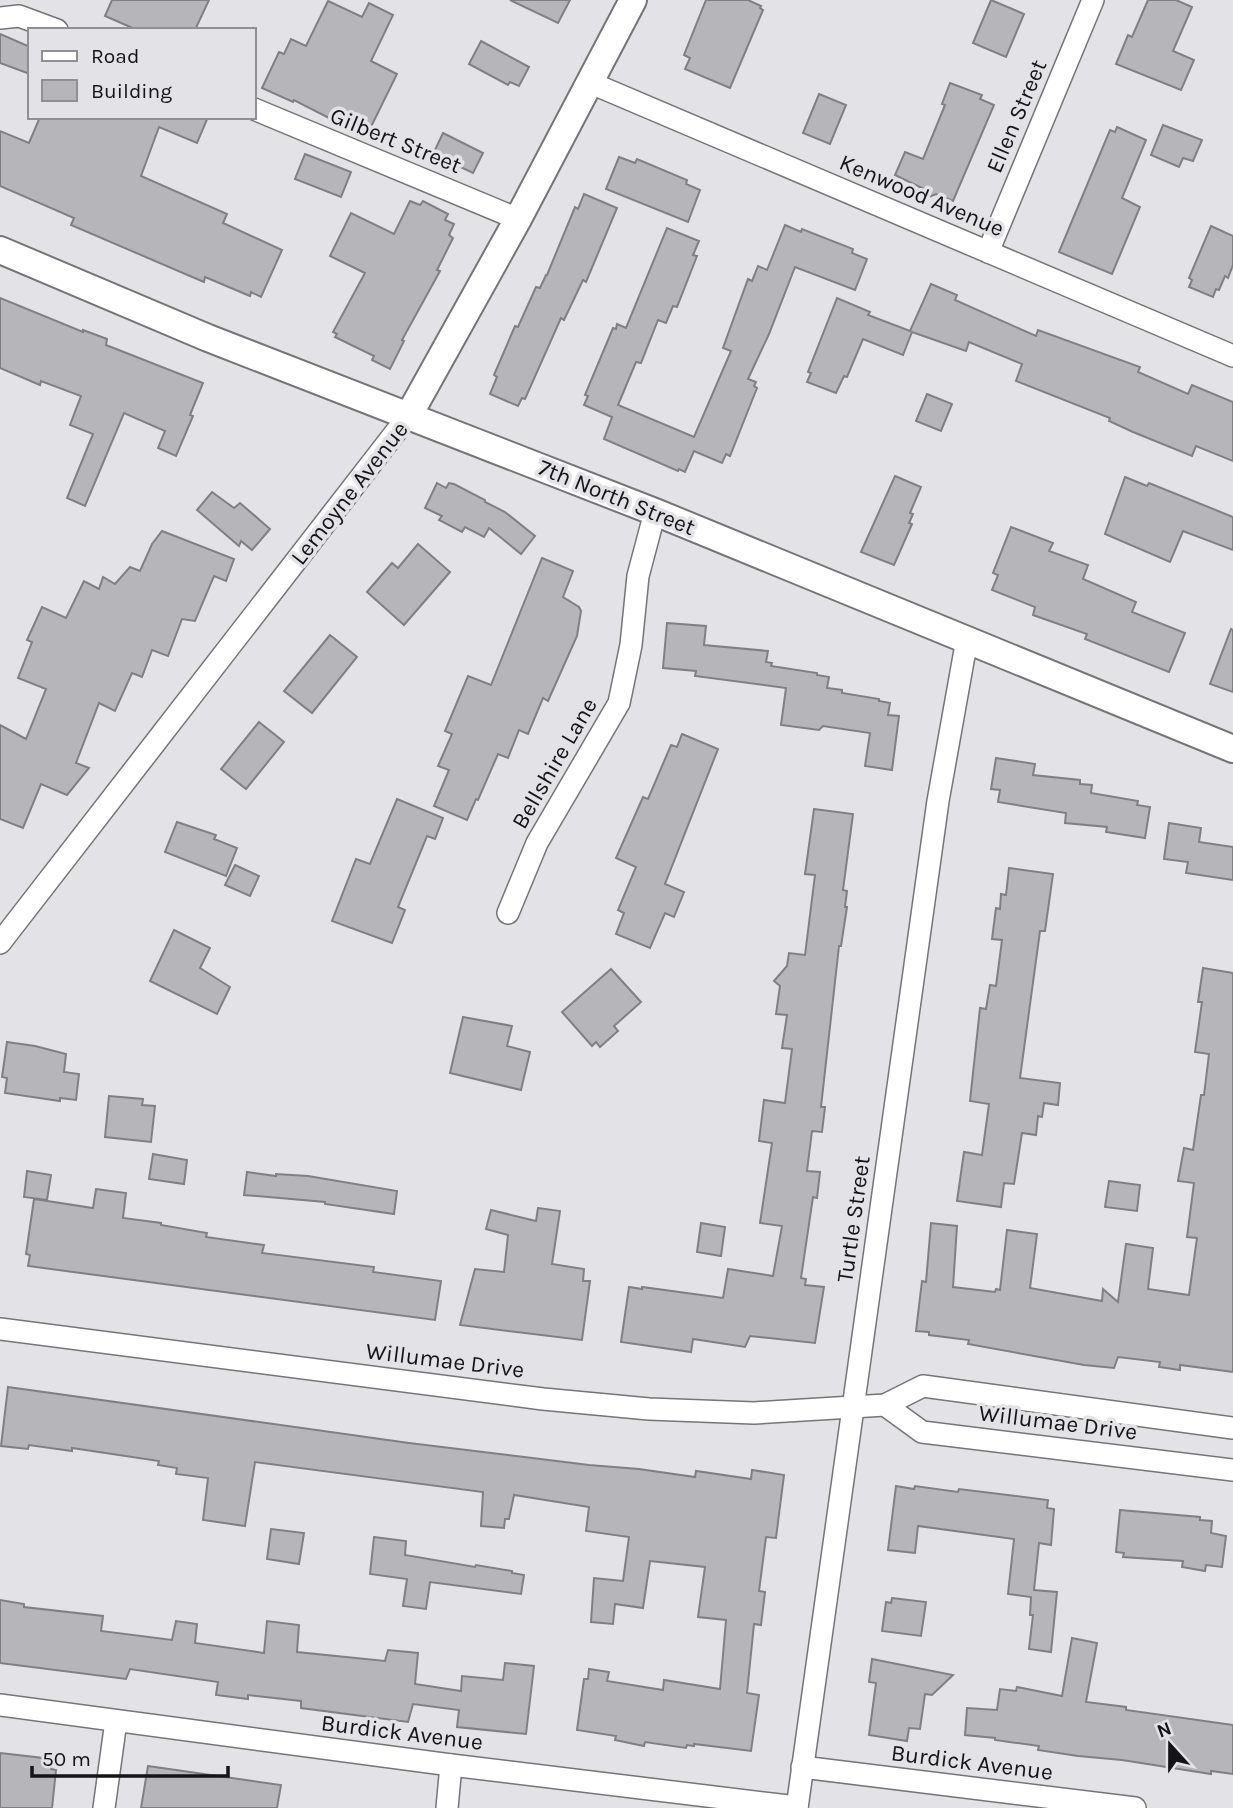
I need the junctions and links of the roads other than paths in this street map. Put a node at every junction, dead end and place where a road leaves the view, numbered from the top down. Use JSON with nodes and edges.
{"nodes":[{"id":1,"x":633,"y":0,"type":"edge"},
{"id":2,"x":1093,"y":0,"type":"edge"},
{"id":3,"x":0,"y":18,"type":"edge"},
{"id":4,"x":52,"y":28,"type":"edge"},
{"id":5,"x":591,"y":83,"type":"junction"},
{"id":6,"x":256,"y":111,"type":"edge"},
{"id":7,"x":518,"y":219,"type":"junction"},
{"id":8,"x":0,"y":250,"type":"edge"},
{"id":9,"x":988,"y":252,"type":"junction"},
{"id":10,"x":1233,"y":356,"type":"edge"},
{"id":11,"x":409,"y":415,"type":"junction"},
{"id":12,"x":655,"y":512,"type":"junction"},
{"id":13,"x":967,"y":639,"type":"junction"},
{"id":14,"x":1233,"y":749,"type":"edge"},
{"id":15,"x":508,"y":913,"type":"dead end"},
{"id":16,"x":0,"y":943,"type":"edge"},
{"id":17,"x":0,"y":1329,"type":"edge"},
{"id":18,"x":885,"y":1405,"type":"junction"},
{"id":19,"x":854,"y":1406,"type":"junction"},
{"id":20,"x":1233,"y":1428,"type":"edge"},
{"id":21,"x":1233,"y":1470,"type":"edge"},
{"id":22,"x":0,"y":1705,"type":"edge"},
{"id":23,"x":116,"y":1721,"type":"junction"},
{"id":24,"x":451,"y":1765,"type":"junction"},
{"id":25,"x":802,"y":1767,"type":"junction"},
{"id":26,"x":797,"y":1807,"type":"edge"},
{"id":27,"x":104,"y":1808,"type":"edge"},
{"id":28,"x":447,"y":1808,"type":"edge"},
{"id":29,"x":1135,"y":1808,"type":"edge"}],
"edges":[{"from":1,"to":5,"type":"street","name":"Lemoyne Avenue"},
{"from":2,"to":9,"type":"street","name":"Ellen Street"},
{"from":3,"to":4,"type":"street"},
{"from":5,"to":7,"type":"street","name":"Lemoyne Avenue"},
{"from":5,"to":9,"type":"street","name":"Kenwood Avenue"},
{"from":6,"to":7,"type":"street","name":"Gilbert Street"},
{"from":7,"to":11,"type":"street","name":"Lemoyne Avenue"},
{"from":8,"to":11,"type":"street","name":"7th North Street"},
{"from":9,"to":10,"type":"street","name":"Kenwood Avenue"},
{"from":11,"to":12,"type":"street","name":"7th North Street"},
{"from":11,"to":16,"type":"street","name":"Lemoyne Avenue"},
{"from":12,"to":13,"type":"street","name":"7th North Street"},
{"from":12,"to":15,"type":"street","name":"Bellshire Lane"},
{"from":13,"to":14,"type":"street","name":"7th North Street"},
{"from":13,"to":19,"type":"street","name":"Turtle Street"},
{"from":17,"to":19,"type":"street","name":"Willumae Drive"},
{"from":18,"to":19,"type":"street","name":"Willumae Drive"},
{"from":18,"to":20,"type":"street","name":"Willumae Drive"},
{"from":18,"to":21,"type":"street","name":"Willumae Drive"},
{"from":19,"to":25,"type":"street","name":"Turtle Street"},
{"from":22,"to":23,"type":"street","name":"Burdick Avenue"},
{"from":23,"to":24,"type":"street","name":"Burdick Avenue"},
{"from":23,"to":27,"type":"street"},
{"from":24,"to":26,"type":"street","name":"Burdick Avenue"},
{"from":24,"to":28,"type":"street"},
{"from":25,"to":26,"type":"street","name":"Turtle Street"},
{"from":25,"to":29,"type":"street","name":"Burdick Avenue"}]}
